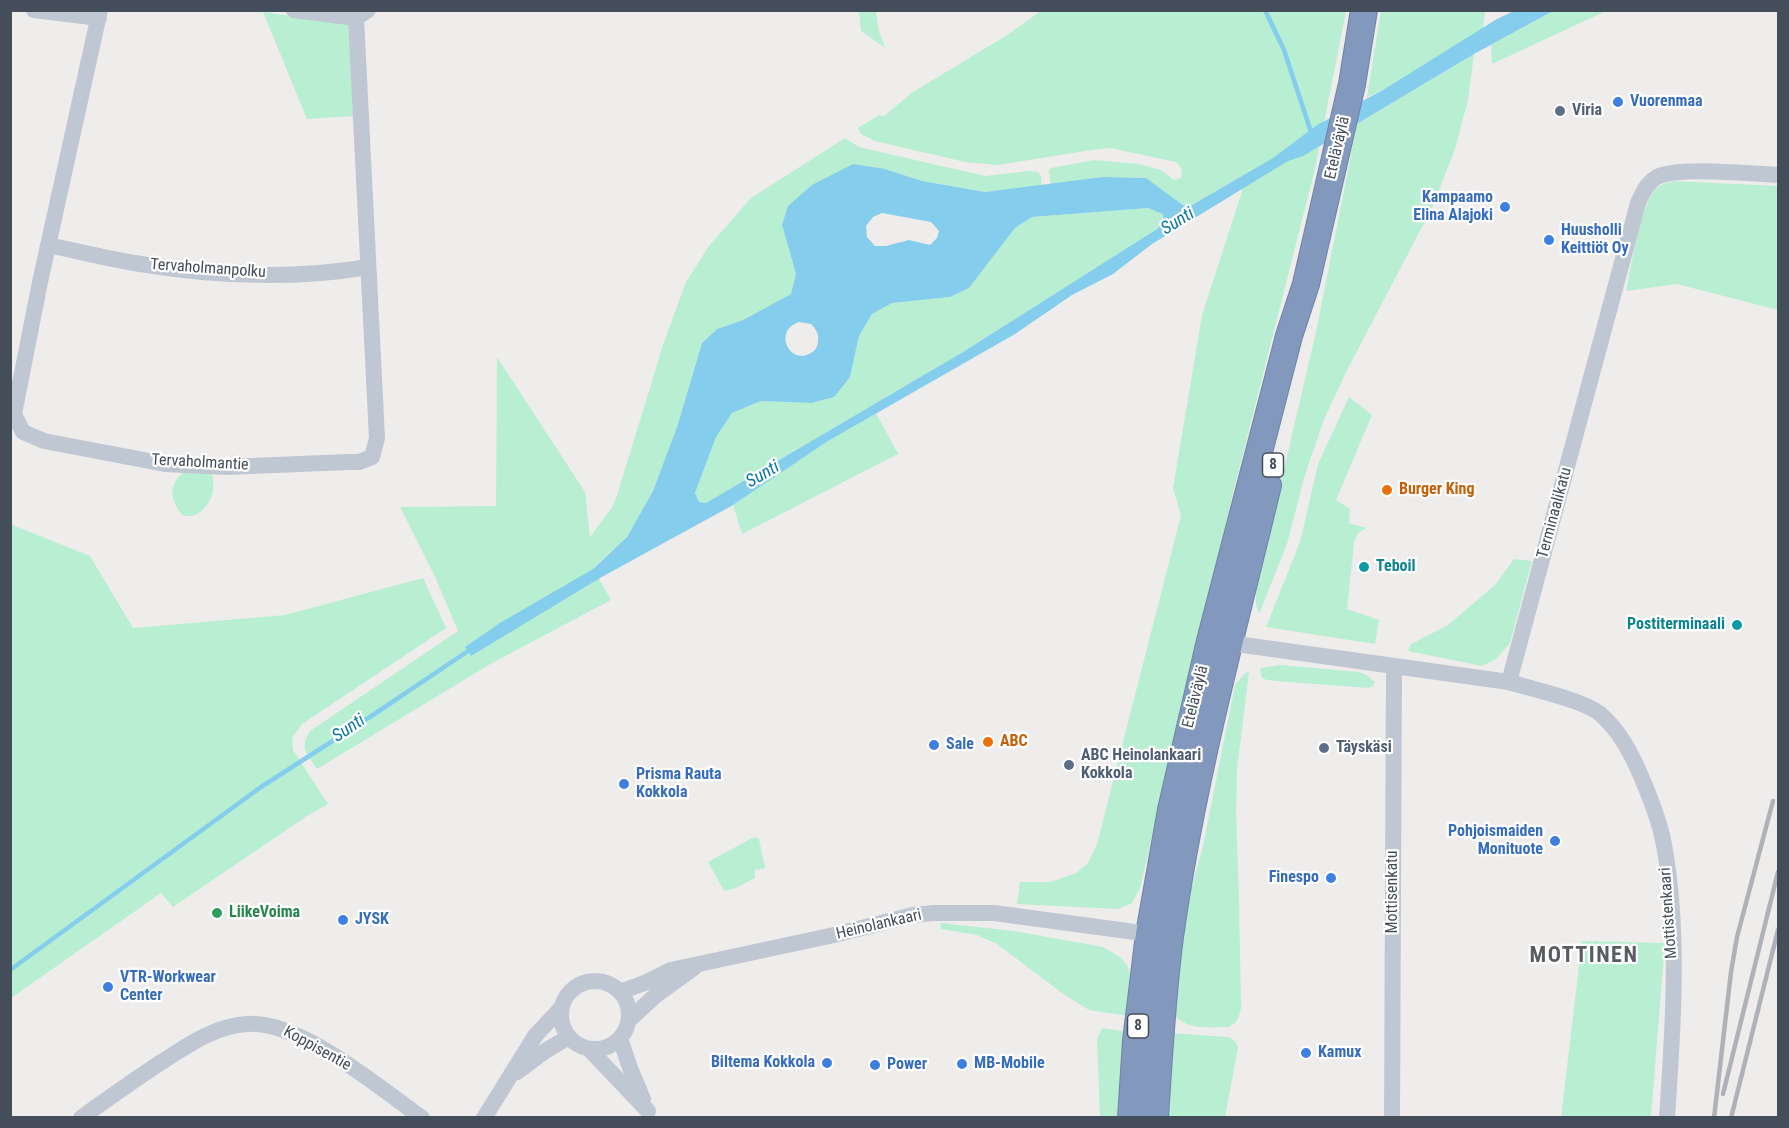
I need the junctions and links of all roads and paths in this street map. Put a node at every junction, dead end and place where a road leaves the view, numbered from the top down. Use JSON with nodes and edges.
{"nodes":[{"id":1,"x":34,"y":10,"type":"edge"},
{"id":2,"x":294,"y":10,"type":"edge"},
{"id":3,"x":1364,"y":10,"type":"edge"},
{"id":4,"x":100,"y":14,"type":"edge"},
{"id":5,"x":362,"y":14,"type":"edge"},
{"id":6,"x":1779,"y":175,"type":"edge"},
{"id":7,"x":48,"y":245,"type":"junction"},
{"id":8,"x":368,"y":267,"type":"junction"},
{"id":9,"x":1220,"y":642,"type":"junction"},
{"id":10,"x":1394,"y":666,"type":"junction"},
{"id":11,"x":1509,"y":682,"type":"junction"},
{"id":12,"x":1160,"y":936,"type":"junction"},
{"id":13,"x":698,"y":965,"type":"junction"},
{"id":14,"x":620,"y":992,"type":"junction"},
{"id":15,"x":562,"y":1007,"type":"junction"},
{"id":16,"x":629,"y":1020,"type":"junction"},
{"id":17,"x":569,"y":1037,"type":"junction"},
{"id":18,"x":620,"y":1038,"type":"junction"},
{"id":19,"x":589,"y":1049,"type":"junction"},
{"id":20,"x":506,"y":1080,"type":"junction"},
{"id":21,"x":650,"y":1114,"type":"edge"},
{"id":22,"x":81,"y":1118,"type":"edge"},
{"id":23,"x":422,"y":1118,"type":"edge"},
{"id":24,"x":484,"y":1118,"type":"edge"},
{"id":25,"x":1131,"y":1118,"type":"edge"},
{"id":26,"x":1155,"y":1118,"type":"edge"},
{"id":27,"x":1392,"y":1118,"type":"edge"},
{"id":28,"x":1668,"y":1118,"type":"edge"}],
"edges":[{"from":1,"to":4,"type":"street"},
{"from":2,"to":5,"type":"street"},
{"from":3,"to":9,"type":"highway","name":"Eteläväylä","number":"8"},
{"from":4,"to":7,"type":"street","name":"Tervaholmantie"},
{"from":5,"to":8,"type":"street","name":"Tervaholmantie"},
{"from":6,"to":11,"type":"street","name":"Terminaalikatu"},
{"from":7,"to":8,"type":"street","name":"Tervaholmanpolku"},
{"from":7,"to":8,"type":"street","name":"Tervaholmantie"},
{"from":9,"to":10,"type":"street"},
{"from":9,"to":12,"type":"highway","name":"Eteläväylä","number":"8"},
{"from":10,"to":11,"type":"street"},
{"from":10,"to":27,"type":"street","name":"Mottisenkatu"},
{"from":11,"to":28,"type":"street","name":"Mottistenkaari"},
{"from":12,"to":13,"type":"street","name":"Heinolankaari"},
{"from":12,"to":25,"type":"highway","name":"Eteläväylä","number":"8"},
{"from":12,"to":26,"type":"highway","name":"Eteläväylä","number":"8"},
{"from":13,"to":14,"type":"street","name":"Heinolankaari"},
{"from":13,"to":16,"type":"street","name":"Heinolankaari"},
{"from":14,"to":15,"type":"street"},
{"from":14,"to":16,"type":"street"},
{"from":15,"to":17,"type":"street"},
{"from":15,"to":20,"type":"street"},
{"from":16,"to":18,"type":"street"},
{"from":17,"to":19,"type":"street"},
{"from":17,"to":20,"type":"street"},
{"from":18,"to":19,"type":"street"},
{"from":18,"to":21,"type":"street"},
{"from":19,"to":21,"type":"street"},
{"from":20,"to":24,"type":"street"},
{"from":22,"to":23,"type":"street","name":"Koppisentie"}]}
